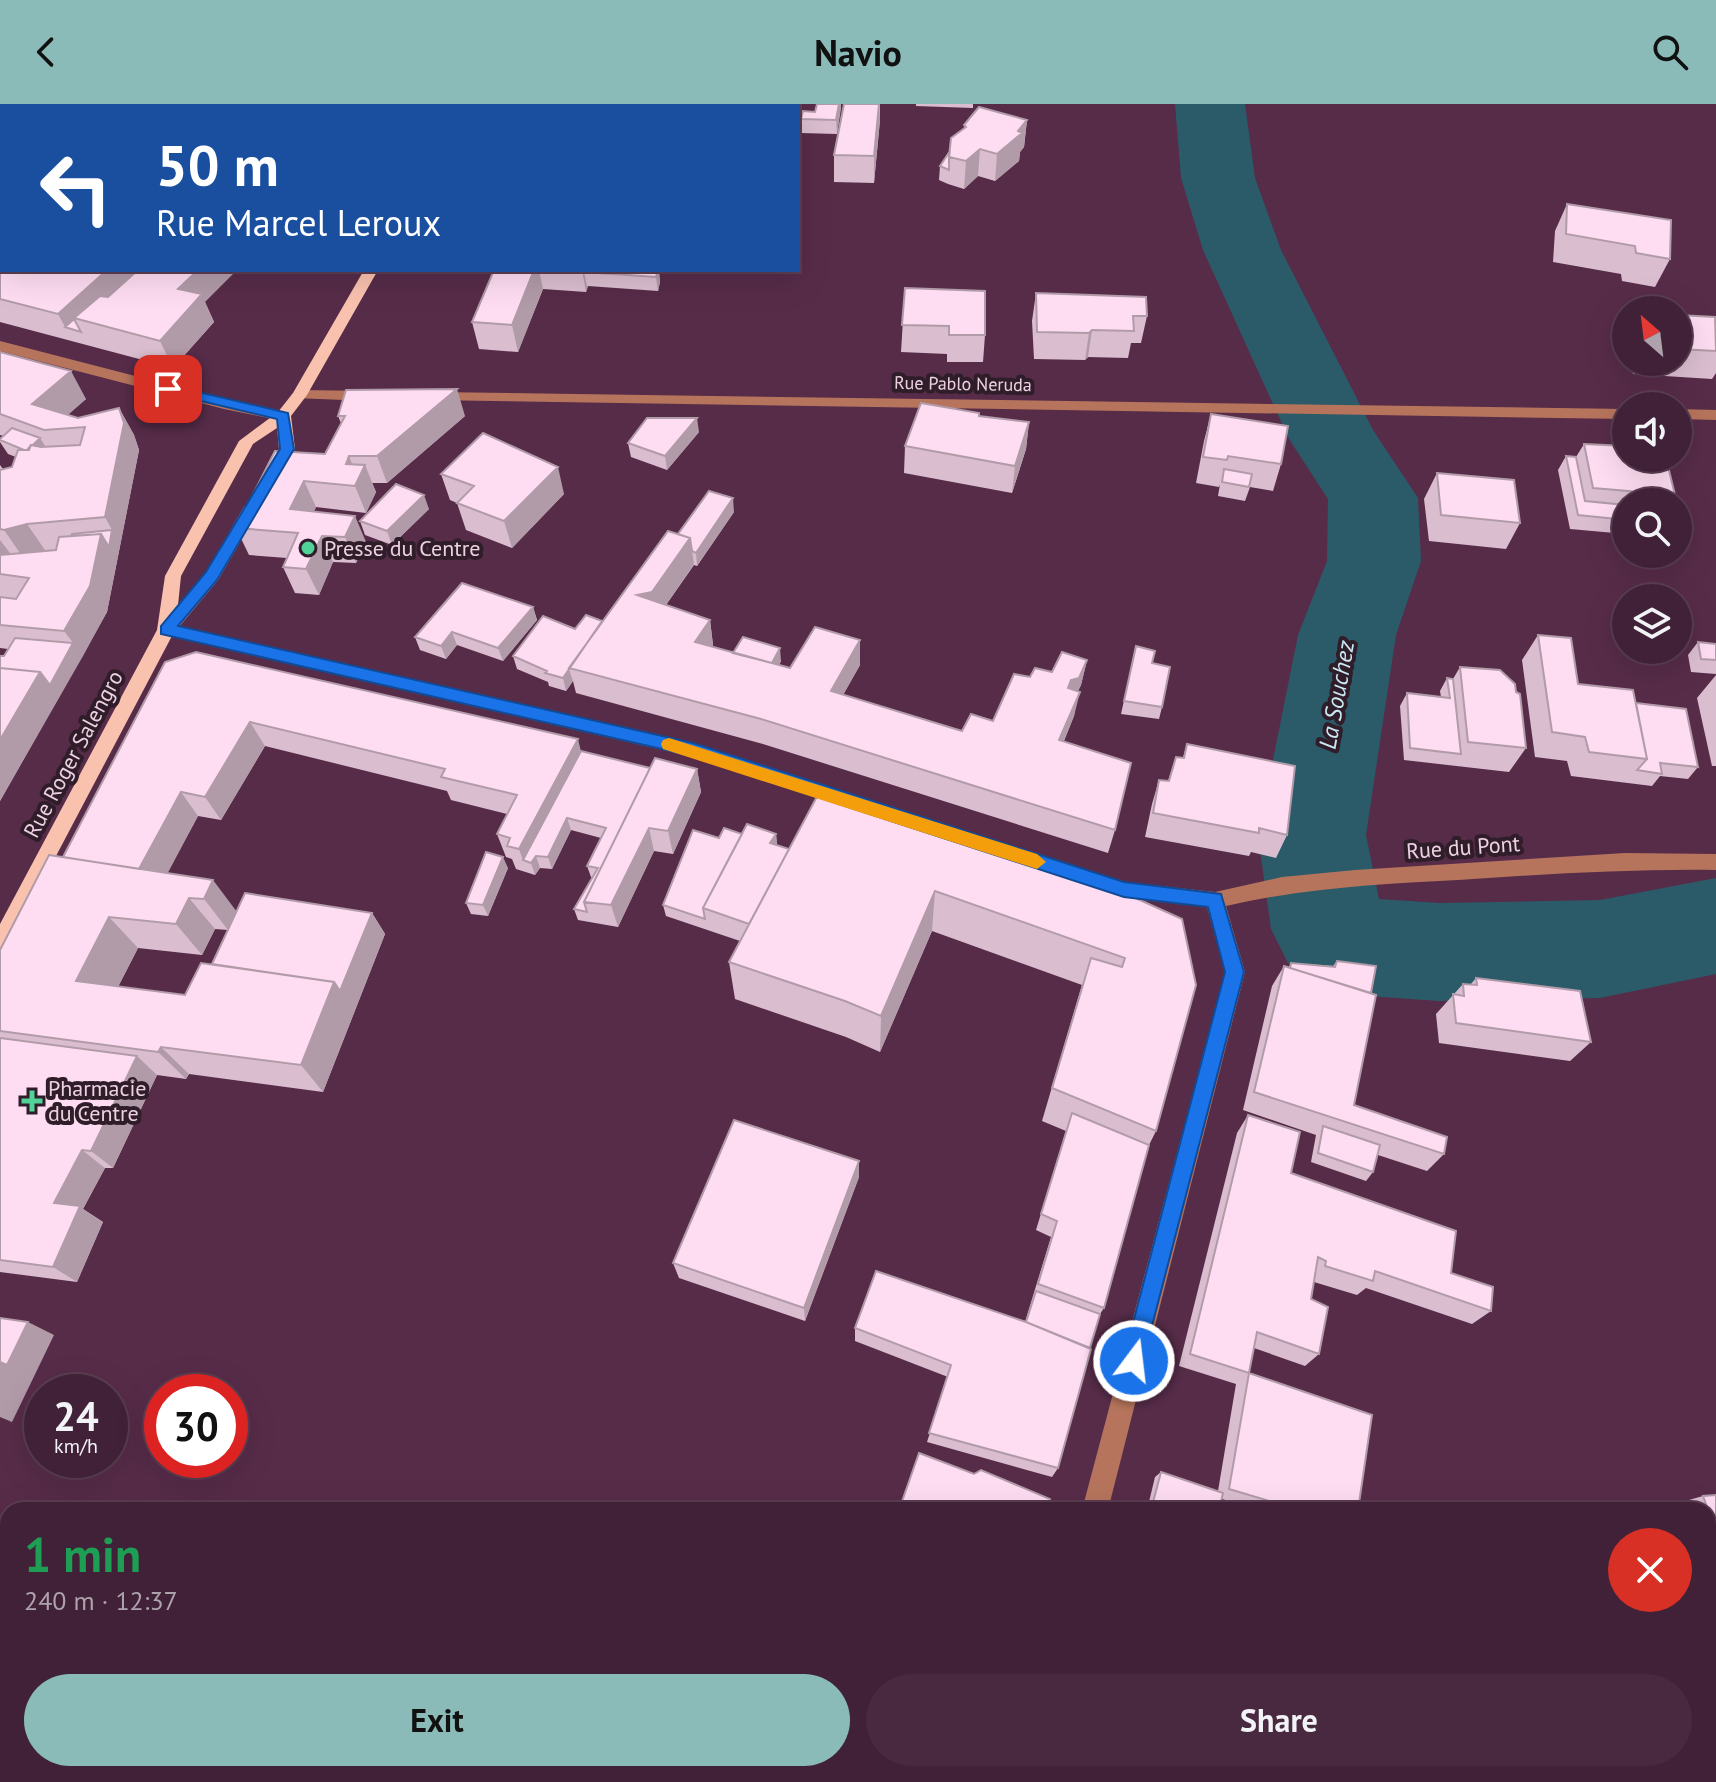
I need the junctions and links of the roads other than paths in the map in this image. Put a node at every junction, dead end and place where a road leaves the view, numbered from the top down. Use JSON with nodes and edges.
{"nodes":[{"id":1,"x":370,"y":272,"type":"edge"},
{"id":2,"x":0,"y":346,"type":"edge"},
{"id":3,"x":299,"y":395,"type":"junction"},
{"id":4,"x":390,"y":396,"type":"edge"},
{"id":5,"x":425,"y":397,"type":"edge"},
{"id":6,"x":1612,"y":414,"type":"edge"},
{"id":7,"x":1692,"y":414,"type":"edge"},
{"id":8,"x":1716,"y":415,"type":"edge"},
{"id":9,"x":283,"y":416,"type":"junction"},
{"id":10,"x":166,"y":630,"type":"junction"},
{"id":11,"x":856,"y":803,"type":"edge"},
{"id":12,"x":901,"y":817,"type":"edge"},
{"id":13,"x":1716,"y":862,"type":"edge"},
{"id":14,"x":1215,"y":900,"type":"junction"},
{"id":15,"x":0,"y":943,"type":"edge"},
{"id":16,"x":1097,"y":1502,"type":"edge"}],
"edges":[{"from":1,"to":3,"type":"main road","name":"Rue Roger Salengro"},
{"from":2,"to":9,"type":"street"},
{"from":3,"to":4,"type":"street"},
{"from":3,"to":9,"type":"main road","name":"Rue Roger Salengro"},
{"from":5,"to":6,"type":"street","name":"Rue Pablo Neruda"},
{"from":7,"to":8,"type":"street"},
{"from":9,"to":10,"type":"main road","name":"Rue Roger Salengro"},
{"from":9,"to":10,"type":"main road","name":"Rue Roger Salengro"},
{"from":10,"to":11,"type":"street"},
{"from":10,"to":15,"type":"main road","name":"Rue Roger Salengro"},
{"from":12,"to":14,"type":"street","name":"Rue du Pont"},
{"from":13,"to":14,"type":"street","name":"Rue du Pont"},
{"from":14,"to":16,"type":"street"}]}
